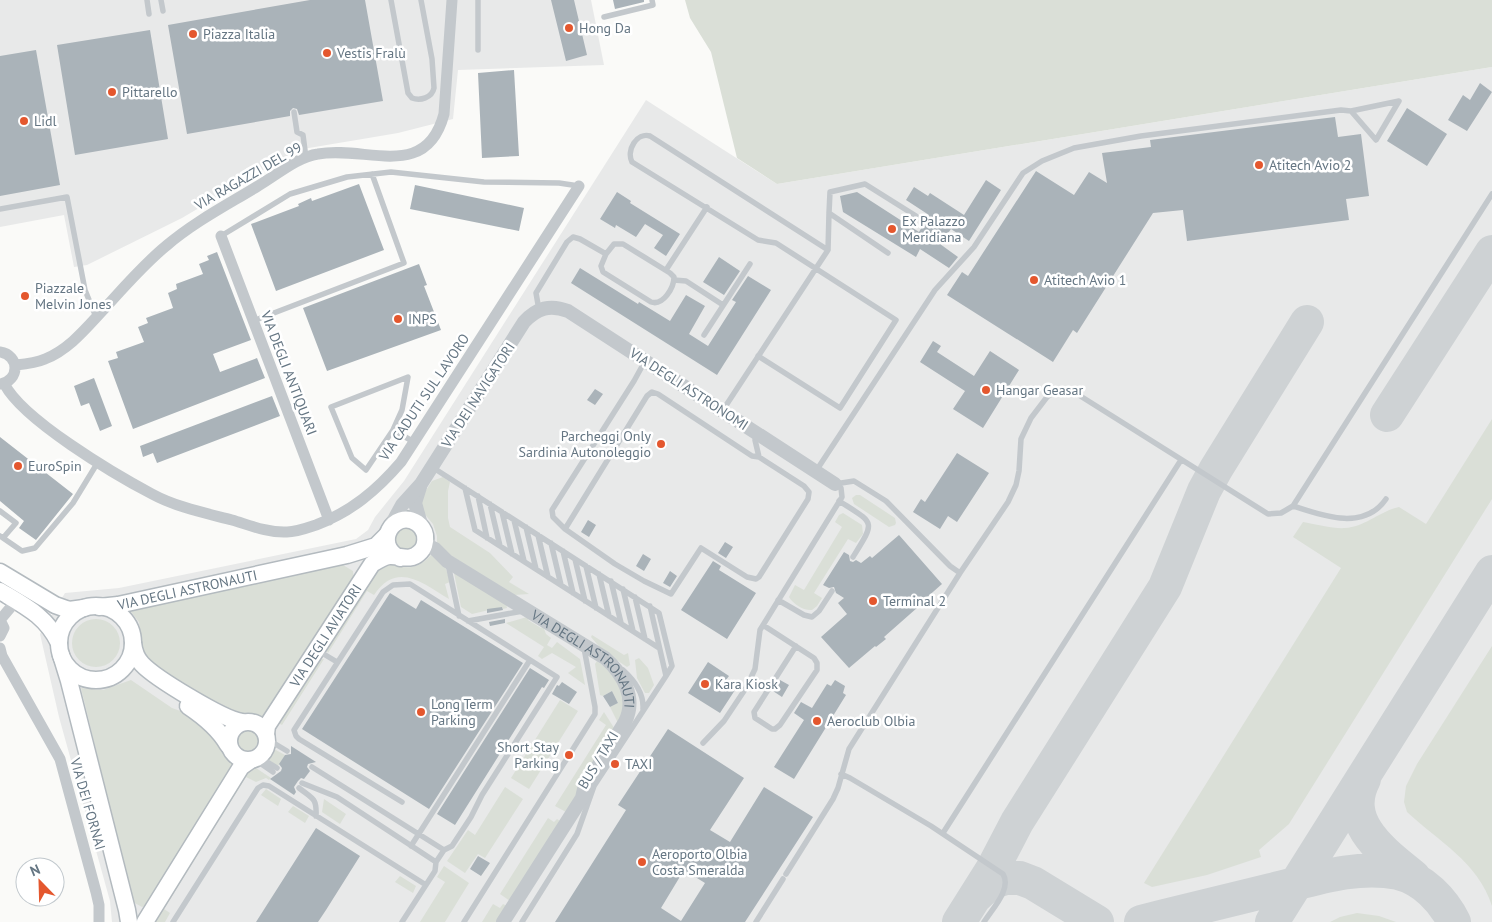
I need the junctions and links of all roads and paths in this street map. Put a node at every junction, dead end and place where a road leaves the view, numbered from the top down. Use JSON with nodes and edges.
{"nodes":[{"id":1,"x":147,"y":0,"type":"edge"},
{"id":2,"x":161,"y":0,"type":"edge"},
{"id":3,"x":391,"y":0,"type":"edge"},
{"id":4,"x":421,"y":0,"type":"edge"},
{"id":5,"x":452,"y":0,"type":"edge"},
{"id":6,"x":478,"y":0,"type":"edge"},
{"id":7,"x":652,"y":0,"type":"edge"},
{"id":8,"x":163,"y":11,"type":"dead end"},
{"id":9,"x":149,"y":14,"type":"dead end"},
{"id":10,"x":604,"y":17,"type":"dead end"},
{"id":11,"x":478,"y":50,"type":"dead end"},
{"id":12,"x":1352,"y":111,"type":"junction"},
{"id":13,"x":294,"y":112,"type":"dead end"},
{"id":14,"x":306,"y":158,"type":"junction"},
{"id":15,"x":372,"y":174,"type":"junction"},
{"id":16,"x":579,"y":186,"type":"joint"},
{"id":17,"x":1492,"y":194,"type":"edge"},
{"id":18,"x":706,"y":208,"type":"junction"},
{"id":19,"x":0,"y":209,"type":"edge"},
{"id":20,"x":829,"y":213,"type":"junction"},
{"id":21,"x":916,"y":216,"type":"dead end"},
{"id":22,"x":221,"y":236,"type":"joint"},
{"id":23,"x":828,"y":250,"type":"junction"},
{"id":24,"x":888,"y":253,"type":"dead end"},
{"id":25,"x":606,"y":254,"type":"junction"},
{"id":26,"x":750,"y":264,"type":"dead end"},
{"id":27,"x":816,"y":269,"type":"junction"},
{"id":28,"x":666,"y":270,"type":"junction"},
{"id":29,"x":674,"y":280,"type":"junction"},
{"id":30,"x":723,"y":305,"type":"junction"},
{"id":31,"x":539,"y":310,"type":"junction"},
{"id":32,"x":96,"y":317,"type":"junction"},
{"id":33,"x":253,"y":321,"type":"junction"},
{"id":34,"x":704,"y":335,"type":"dead end"},
{"id":35,"x":0,"y":352,"type":"edge"},
{"id":36,"x":758,"y":356,"type":"junction"},
{"id":37,"x":645,"y":361,"type":"junction"},
{"id":38,"x":16,"y":365,"type":"junction"},
{"id":39,"x":2,"y":384,"type":"edge"},
{"id":40,"x":722,"y":412,"type":"junction"},
{"id":41,"x":393,"y":430,"type":"junction"},
{"id":42,"x":758,"y":433,"type":"junction"},
{"id":43,"x":414,"y":442,"type":"junction"},
{"id":44,"x":759,"y":457,"type":"junction"},
{"id":45,"x":1181,"y":460,"type":"junction"},
{"id":46,"x":98,"y":462,"type":"junction"},
{"id":47,"x":432,"y":467,"type":"junction"},
{"id":48,"x":816,"y":472,"type":"junction"},
{"id":49,"x":421,"y":484,"type":"junction"},
{"id":50,"x":835,"y":484,"type":"junction"},
{"id":51,"x":466,"y":488,"type":"junction"},
{"id":52,"x":478,"y":496,"type":"junction"},
{"id":53,"x":1386,"y":499,"type":"dead end"},
{"id":54,"x":839,"y":501,"type":"junction"},
{"id":55,"x":490,"y":504,"type":"junction"},
{"id":56,"x":1293,"y":506,"type":"junction"},
{"id":57,"x":0,"y":511,"type":"edge"},
{"id":58,"x":502,"y":512,"type":"junction"},
{"id":59,"x":514,"y":519,"type":"junction"},
{"id":60,"x":329,"y":520,"type":"junction"},
{"id":61,"x":526,"y":527,"type":"junction"},
{"id":62,"x":565,"y":529,"type":"junction"},
{"id":63,"x":388,"y":533,"type":"junction"},
{"id":64,"x":538,"y":535,"type":"junction"},
{"id":65,"x":423,"y":536,"type":"junction"},
{"id":66,"x":1,"y":537,"type":"edge"},
{"id":67,"x":488,"y":538,"type":"junction"},
{"id":68,"x":550,"y":543,"type":"junction"},
{"id":69,"x":500,"y":546,"type":"junction"},
{"id":70,"x":563,"y":550,"type":"junction"},
{"id":71,"x":512,"y":554,"type":"junction"},
{"id":72,"x":853,"y":557,"type":"dead end"},
{"id":73,"x":400,"y":558,"type":"junction"},
{"id":74,"x":575,"y":559,"type":"junction"},
{"id":75,"x":447,"y":561,"type":"junction"},
{"id":76,"x":524,"y":561,"type":"junction"},
{"id":77,"x":586,"y":566,"type":"junction"},
{"id":78,"x":536,"y":569,"type":"junction"},
{"id":79,"x":0,"y":572,"type":"edge"},
{"id":80,"x":960,"y":573,"type":"junction"},
{"id":81,"x":599,"y":574,"type":"junction"},
{"id":82,"x":548,"y":577,"type":"junction"},
{"id":83,"x":610,"y":581,"type":"junction"},
{"id":84,"x":560,"y":585,"type":"junction"},
{"id":85,"x":623,"y":589,"type":"junction"},
{"id":86,"x":0,"y":591,"type":"edge"},
{"id":87,"x":832,"y":591,"type":"dead end"},
{"id":88,"x":573,"y":593,"type":"junction"},
{"id":89,"x":635,"y":597,"type":"junction"},
{"id":90,"x":778,"y":600,"type":"junction"},
{"id":91,"x":16,"y":601,"type":"junction"},
{"id":92,"x":585,"y":601,"type":"junction"},
{"id":93,"x":650,"y":606,"type":"junction"},
{"id":94,"x":94,"y":607,"type":"junction"},
{"id":95,"x":596,"y":608,"type":"junction"},
{"id":96,"x":528,"y":610,"type":"junction"},
{"id":97,"x":459,"y":616,"type":"junction"},
{"id":98,"x":609,"y":616,"type":"junction"},
{"id":99,"x":0,"y":620,"type":"edge"},
{"id":100,"x":468,"y":621,"type":"junction"},
{"id":101,"x":620,"y":623,"type":"junction"},
{"id":102,"x":763,"y":625,"type":"junction"},
{"id":103,"x":633,"y":631,"type":"junction"},
{"id":104,"x":0,"y":636,"type":"edge"},
{"id":105,"x":132,"y":638,"type":"junction"},
{"id":106,"x":645,"y":639,"type":"junction"},
{"id":107,"x":583,"y":644,"type":"junction"},
{"id":108,"x":796,"y":646,"type":"junction"},
{"id":109,"x":0,"y":648,"type":"edge"},
{"id":110,"x":659,"y":648,"type":"junction"},
{"id":111,"x":60,"y":649,"type":"junction"},
{"id":112,"x":316,"y":650,"type":"junction"},
{"id":113,"x":605,"y":658,"type":"junction"},
{"id":114,"x":530,"y":660,"type":"junction"},
{"id":115,"x":336,"y":662,"type":"junction"},
{"id":116,"x":666,"y":676,"type":"junction"},
{"id":117,"x":111,"y":677,"type":"junction"},
{"id":118,"x":643,"y":712,"type":"junction"},
{"id":119,"x":242,"y":722,"type":"junction"},
{"id":120,"x":267,"y":737,"type":"junction"},
{"id":121,"x":703,"y":743,"type":"dead end"},
{"id":122,"x":228,"y":745,"type":"junction"},
{"id":123,"x":288,"y":751,"type":"dead end"},
{"id":124,"x":254,"y":759,"type":"junction"},
{"id":125,"x":312,"y":767,"type":"dead end"},
{"id":126,"x":275,"y":770,"type":"dead end"},
{"id":127,"x":841,"y":774,"type":"junction"},
{"id":128,"x":402,"y":802,"type":"dead end"},
{"id":129,"x":316,"y":816,"type":"junction"},
{"id":130,"x":943,"y":833,"type":"junction"},
{"id":131,"x":419,"y":834,"type":"junction"},
{"id":132,"x":411,"y":846,"type":"junction"},
{"id":133,"x":444,"y":850,"type":"junction"},
{"id":134,"x":436,"y":862,"type":"junction"},
{"id":135,"x":426,"y":885,"type":"junction"},
{"id":136,"x":99,"y":922,"type":"edge"},
{"id":137,"x":129,"y":922,"type":"edge"},
{"id":138,"x":145,"y":922,"type":"edge"},
{"id":139,"x":173,"y":922,"type":"edge"},
{"id":140,"x":402,"y":922,"type":"edge"},
{"id":141,"x":464,"y":922,"type":"edge"},
{"id":142,"x":503,"y":922,"type":"edge"},
{"id":143,"x":522,"y":922,"type":"edge"},
{"id":144,"x":756,"y":922,"type":"edge"},
{"id":145,"x":984,"y":922,"type":"edge"}],
"edges":[{"from":1,"to":9,"type":"lane"},
{"from":2,"to":8,"type":"lane"},
{"from":3,"to":4,"type":"lane"},
{"from":5,"to":14,"type":"street","name":"VIA RAGAZZI DEL 99"},
{"from":6,"to":11,"type":"lane"},
{"from":7,"to":10,"type":"lane"},
{"from":12,"to":12,"type":"lane"},
{"from":12,"to":48,"type":"lane"},
{"from":13,"to":14,"type":"lane"},
{"from":14,"to":32,"type":"street","name":"VIA RAGAZZI DEL 99"},
{"from":15,"to":16,"type":"lane"},
{"from":15,"to":22,"type":"lane"},
{"from":15,"to":33,"type":"lane"},
{"from":16,"to":43,"type":"street","name":"VIA CADUTI SUL LAVORO"},
{"from":17,"to":56,"type":"lane"},
{"from":18,"to":23,"type":"lane"},
{"from":18,"to":27,"type":"lane"},
{"from":18,"to":28,"type":"lane"},
{"from":19,"to":32,"type":"lane"},
{"from":20,"to":21,"type":"lane"},
{"from":20,"to":23,"type":"lane"},
{"from":20,"to":24,"type":"lane"},
{"from":22,"to":33,"type":"street","name":"VIA DEGLI ANTIQUARI"},
{"from":23,"to":27,"type":"lane"},
{"from":25,"to":28,"type":"lane"},
{"from":25,"to":29,"type":"lane"},
{"from":25,"to":31,"type":"lane"},
{"from":26,"to":30,"type":"lane"},
{"from":27,"to":36,"type":"lane"},
{"from":27,"to":36,"type":"lane"},
{"from":28,"to":29,"type":"lane"},
{"from":29,"to":30,"type":"lane"},
{"from":30,"to":34,"type":"lane"},
{"from":31,"to":37,"type":"street","name":"VIA DEGLI ASTRONOMI"},
{"from":31,"to":47,"type":"street","name":"VIA DEI NAVIGATORI"},
{"from":32,"to":38,"type":"street","name":"VIA RAGAZZI DEL 99"},
{"from":33,"to":60,"type":"street","name":"VIA DEGLI ANTIQUARI"},
{"from":35,"to":38,"type":"street"},
{"from":36,"to":40,"type":"lane"},
{"from":37,"to":40,"type":"street","name":"VIA DEGLI ASTRONOMI"},
{"from":37,"to":62,"type":"lane"},
{"from":38,"to":39,"type":"street"},
{"from":39,"to":46,"type":"street","name":"VIA CADUTI SUL LAVORO"},
{"from":40,"to":42,"type":"street","name":"VIA DEGLI ASTRONOMI"},
{"from":41,"to":41,"type":"lane"},
{"from":41,"to":43,"type":"lane"},
{"from":42,"to":44,"type":"lane"},
{"from":42,"to":48,"type":"street","name":"VIA DEGLI ASTRONOMI"},
{"from":43,"to":60,"type":"street","name":"VIA CADUTI SUL LAVORO"},
{"from":44,"to":62,"type":"lane"},
{"from":44,"to":62,"type":"lane"},
{"from":45,"to":56,"type":"lane"},
{"from":45,"to":80,"type":"lane"},
{"from":45,"to":130,"type":"lane"},
{"from":46,"to":60,"type":"street","name":"VIA CADUTI SUL LAVORO"},
{"from":46,"to":66,"type":"lane"},
{"from":47,"to":49,"type":"street","name":"VIA DEI NAVIGATORI"},
{"from":47,"to":51,"type":"lane"},
{"from":48,"to":50,"type":"street","name":"VIA DEGLI ASTRONOMI"},
{"from":49,"to":63,"type":"street","name":"VIA DEI NAVIGATORI"},
{"from":49,"to":65,"type":"street","name":"VIA DEI NAVIGATORI"},
{"from":50,"to":54,"type":"lane"},
{"from":50,"to":80,"type":"lane"},
{"from":51,"to":52,"type":"lane"},
{"from":51,"to":67,"type":"lane"},
{"from":52,"to":55,"type":"lane"},
{"from":52,"to":67,"type":"lane"},
{"from":53,"to":56,"type":"lane"},
{"from":54,"to":72,"type":"lane"},
{"from":54,"to":90,"type":"lane"},
{"from":55,"to":58,"type":"lane"},
{"from":55,"to":69,"type":"lane"},
{"from":57,"to":66,"type":"lane"},
{"from":58,"to":59,"type":"lane"},
{"from":58,"to":71,"type":"lane"},
{"from":59,"to":61,"type":"lane"},
{"from":59,"to":76,"type":"lane"},
{"from":61,"to":64,"type":"lane"},
{"from":61,"to":78,"type":"lane"},
{"from":63,"to":65,"type":"main road"},
{"from":63,"to":73,"type":"main road"},
{"from":63,"to":94,"type":"main road","name":"VIA DEGLI ASTRONAUTI"},
{"from":64,"to":68,"type":"lane"},
{"from":64,"to":82,"type":"lane"},
{"from":65,"to":73,"type":"main road"},
{"from":65,"to":75,"type":"street","name":"VIA DEGLI ASTRONAUTI"},
{"from":67,"to":69,"type":"lane"},
{"from":68,"to":70,"type":"lane"},
{"from":68,"to":84,"type":"lane"},
{"from":69,"to":71,"type":"lane"},
{"from":70,"to":74,"type":"lane"},
{"from":70,"to":88,"type":"lane"},
{"from":71,"to":76,"type":"lane"},
{"from":73,"to":112,"type":"main road","name":"VIA DEGLI AVIATORI"},
{"from":74,"to":77,"type":"lane"},
{"from":74,"to":92,"type":"lane"},
{"from":75,"to":96,"type":"street","name":"VIA DEGLI ASTRONAUTI"},
{"from":75,"to":97,"type":"lane"},
{"from":76,"to":78,"type":"lane"},
{"from":77,"to":81,"type":"lane"},
{"from":77,"to":95,"type":"lane"},
{"from":78,"to":82,"type":"lane"},
{"from":79,"to":94,"type":"main road","name":"VIA DEGLI ASTRONAUTI"},
{"from":80,"to":127,"type":"lane"},
{"from":81,"to":83,"type":"lane"},
{"from":81,"to":98,"type":"lane"},
{"from":82,"to":84,"type":"lane"},
{"from":83,"to":85,"type":"lane"},
{"from":83,"to":101,"type":"lane"},
{"from":84,"to":88,"type":"lane"},
{"from":85,"to":89,"type":"lane"},
{"from":85,"to":103,"type":"lane"},
{"from":86,"to":91,"type":"main road"},
{"from":87,"to":90,"type":"lane"},
{"from":88,"to":92,"type":"lane"},
{"from":89,"to":93,"type":"lane"},
{"from":89,"to":106,"type":"lane"},
{"from":90,"to":102,"type":"lane"},
{"from":91,"to":99,"type":"street"},
{"from":91,"to":111,"type":"main road"},
{"from":92,"to":95,"type":"lane"},
{"from":93,"to":110,"type":"lane"},
{"from":93,"to":116,"type":"lane"},
{"from":94,"to":105,"type":"main road"},
{"from":94,"to":111,"type":"main road"},
{"from":95,"to":98,"type":"lane"},
{"from":96,"to":100,"type":"lane"},
{"from":96,"to":107,"type":"street","name":"VIA DEGLI ASTRONAUTI"},
{"from":97,"to":100,"type":"lane"},
{"from":97,"to":115,"type":"lane"},
{"from":98,"to":101,"type":"lane"},
{"from":99,"to":104,"type":"street"},
{"from":100,"to":114,"type":"lane"},
{"from":101,"to":103,"type":"lane"},
{"from":102,"to":108,"type":"lane"},
{"from":102,"to":121,"type":"lane"},
{"from":103,"to":106,"type":"lane"},
{"from":105,"to":117,"type":"main road"},
{"from":105,"to":119,"type":"main road"},
{"from":106,"to":110,"type":"lane"},
{"from":107,"to":113,"type":"street","name":"VIA DEGLI ASTRONAUTI"},
{"from":107,"to":141,"type":"lane"},
{"from":108,"to":108,"type":"lane"},
{"from":109,"to":136,"type":"street","name":"VIA DEI FORNAI"},
{"from":110,"to":116,"type":"lane"},
{"from":111,"to":117,"type":"main road"},
{"from":111,"to":137,"type":"main road"},
{"from":112,"to":115,"type":"lane"},
{"from":112,"to":120,"type":"main road","name":"VIA DEGLI AVIATORI"},
{"from":113,"to":118,"type":"lane"},
{"from":113,"to":142,"type":"street","name":"VIA DEGLI ASTRONAUTI"},
{"from":114,"to":131,"type":"lane"},
{"from":114,"to":133,"type":"lane"},
{"from":115,"to":128,"type":"lane"},
{"from":116,"to":118,"type":"lane","name":"BUS / TAXI"},
{"from":117,"to":122,"type":"main road"},
{"from":118,"to":143,"type":"lane","name":"BUS / TAXI"},
{"from":119,"to":120,"type":"main road"},
{"from":119,"to":122,"type":"main road"},
{"from":120,"to":123,"type":"lane"},
{"from":120,"to":124,"type":"main road"},
{"from":122,"to":124,"type":"main road"},
{"from":124,"to":126,"type":"lane"},
{"from":124,"to":138,"type":"main road"},
{"from":125,"to":131,"type":"lane"},
{"from":127,"to":130,"type":"lane"},
{"from":127,"to":144,"type":"lane"},
{"from":129,"to":132,"type":"lane"},
{"from":129,"to":135,"type":"lane"},
{"from":129,"to":139,"type":"lane"},
{"from":130,"to":145,"type":"lane"},
{"from":131,"to":132,"type":"lane"},
{"from":131,"to":133,"type":"lane"},
{"from":132,"to":134,"type":"lane"},
{"from":133,"to":134,"type":"lane"},
{"from":134,"to":135,"type":"lane"},
{"from":135,"to":140,"type":"lane"}]}
